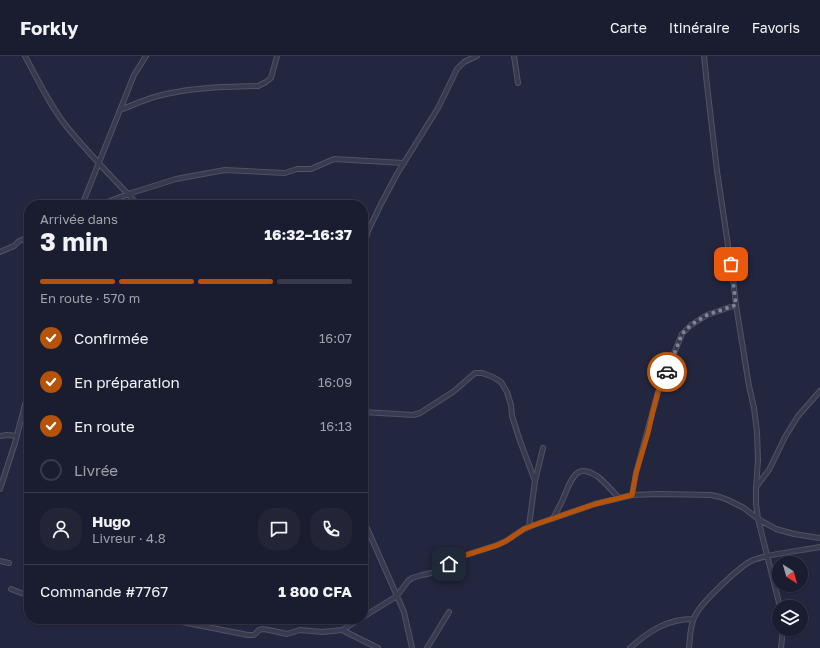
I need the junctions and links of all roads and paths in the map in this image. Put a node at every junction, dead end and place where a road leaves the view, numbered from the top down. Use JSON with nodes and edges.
{"nodes":[{"id":1,"x":26,"y":56,"type":"edge"},
{"id":2,"x":146,"y":56,"type":"edge"},
{"id":3,"x":277,"y":56,"type":"edge"},
{"id":4,"x":477,"y":56,"type":"edge"},
{"id":5,"x":514,"y":56,"type":"edge"},
{"id":6,"x":704,"y":56,"type":"edge"},
{"id":7,"x":518,"y":83,"type":"dead end"},
{"id":8,"x":120,"y":110,"type":"junction"},
{"id":9,"x":404,"y":163,"type":"junction"},
{"id":10,"x":98,"y":164,"type":"junction"},
{"id":11,"x":128,"y":194,"type":"junction"},
{"id":12,"x":84,"y":200,"type":"edge"},
{"id":13,"x":113,"y":200,"type":"edge"},
{"id":14,"x":133,"y":200,"type":"edge"},
{"id":15,"x":368,"y":231,"type":"edge"},
{"id":16,"x":24,"y":238,"type":"edge"},
{"id":17,"x":0,"y":252,"type":"edge"},
{"id":18,"x":736,"y":305,"type":"junction"},
{"id":19,"x":820,"y":391,"type":"edge"},
{"id":20,"x":24,"y":409,"type":"edge"},
{"id":21,"x":368,"y":412,"type":"edge"},
{"id":22,"x":0,"y":436,"type":"edge"},
{"id":23,"x":17,"y":436,"type":"junction"},
{"id":24,"x":543,"y":448,"type":"dead end"},
{"id":25,"x":535,"y":481,"type":"junction"},
{"id":26,"x":756,"y":488,"type":"junction"},
{"id":27,"x":0,"y":489,"type":"edge"},
{"id":28,"x":632,"y":495,"type":"junction"},
{"id":29,"x":619,"y":498,"type":"junction"},
{"id":30,"x":552,"y":518,"type":"junction"},
{"id":31,"x":758,"y":519,"type":"junction"},
{"id":32,"x":529,"y":526,"type":"junction"},
{"id":33,"x":368,"y":530,"type":"edge"},
{"id":34,"x":820,"y":538,"type":"edge"},
{"id":35,"x":820,"y":548,"type":"edge"},
{"id":36,"x":768,"y":556,"type":"junction"},
{"id":37,"x":0,"y":562,"type":"edge"},
{"id":38,"x":10,"y":564,"type":"dead end"},
{"id":39,"x":11,"y":589,"type":"dead end"},
{"id":40,"x":24,"y":594,"type":"edge"},
{"id":41,"x":397,"y":596,"type":"junction"},
{"id":42,"x":778,"y":600,"type":"edge"},
{"id":43,"x":449,"y":612,"type":"dead end"},
{"id":44,"x":368,"y":614,"type":"edge"},
{"id":45,"x":693,"y":619,"type":"junction"},
{"id":46,"x":192,"y":624,"type":"edge"},
{"id":47,"x":352,"y":624,"type":"edge"},
{"id":48,"x":342,"y":630,"type":"junction"},
{"id":49,"x":782,"y":636,"type":"edge"},
{"id":50,"x":378,"y":648,"type":"edge"},
{"id":51,"x":412,"y":648,"type":"edge"},
{"id":52,"x":427,"y":648,"type":"edge"},
{"id":53,"x":630,"y":648,"type":"edge"},
{"id":54,"x":689,"y":648,"type":"edge"},
{"id":55,"x":781,"y":648,"type":"edge"}],
"edges":[{"from":1,"to":10,"type":"street"},
{"from":2,"to":8,"type":"street"},
{"from":3,"to":8,"type":"street"},
{"from":4,"to":9,"type":"street"},
{"from":5,"to":7,"type":"street"},
{"from":6,"to":18,"type":"street"},
{"from":8,"to":10,"type":"street"},
{"from":9,"to":11,"type":"street"},
{"from":9,"to":15,"type":"street"},
{"from":10,"to":11,"type":"street"},
{"from":10,"to":12,"type":"street"},
{"from":11,"to":13,"type":"street"},
{"from":11,"to":14,"type":"street"},
{"from":16,"to":17,"type":"street"},
{"from":18,"to":26,"type":"street"},
{"from":18,"to":28,"type":"street"},
{"from":19,"to":26,"type":"street"},
{"from":20,"to":23,"type":"street"},
{"from":21,"to":25,"type":"street"},
{"from":22,"to":23,"type":"street"},
{"from":23,"to":27,"type":"street"},
{"from":24,"to":25,"type":"street"},
{"from":25,"to":32,"type":"street"},
{"from":26,"to":31,"type":"street"},
{"from":28,"to":29,"type":"street"},
{"from":28,"to":31,"type":"street"},
{"from":29,"to":30,"type":"street"},
{"from":29,"to":30,"type":"street"},
{"from":30,"to":32,"type":"street"},
{"from":31,"to":34,"type":"street"},
{"from":31,"to":36,"type":"street"},
{"from":32,"to":41,"type":"street"},
{"from":33,"to":41,"type":"street"},
{"from":35,"to":36,"type":"street"},
{"from":36,"to":42,"type":"street"},
{"from":36,"to":45,"type":"street"},
{"from":37,"to":38,"type":"street"},
{"from":39,"to":40,"type":"street"},
{"from":41,"to":44,"type":"street"},
{"from":41,"to":51,"type":"street"},
{"from":43,"to":52,"type":"street"},
{"from":45,"to":53,"type":"street"},
{"from":45,"to":54,"type":"street"},
{"from":46,"to":48,"type":"street"},
{"from":47,"to":48,"type":"street"},
{"from":48,"to":50,"type":"street"},
{"from":49,"to":55,"type":"street"}]}
